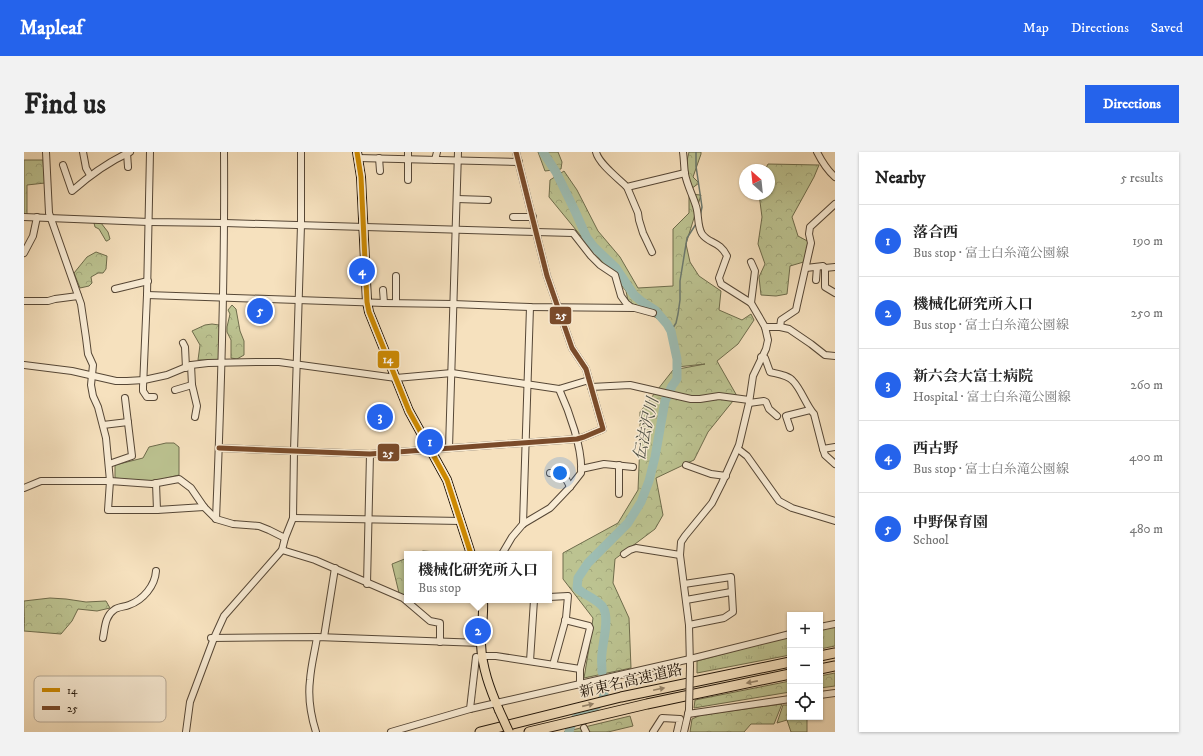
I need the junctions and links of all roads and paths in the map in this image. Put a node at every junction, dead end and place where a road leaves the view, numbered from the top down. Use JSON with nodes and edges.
{"nodes":[{"id":1,"x":46,"y":152,"type":"edge"},
{"id":2,"x":83,"y":152,"type":"edge"},
{"id":3,"x":150,"y":152,"type":"edge"},
{"id":4,"x":224,"y":152,"type":"edge"},
{"id":5,"x":301,"y":152,"type":"edge"},
{"id":6,"x":408,"y":152,"type":"edge"},
{"id":7,"x":437,"y":152,"type":"edge"},
{"id":8,"x":458,"y":152,"type":"edge"},
{"id":9,"x":516,"y":152,"type":"edge"},
{"id":10,"x":596,"y":152,"type":"edge"},
{"id":11,"x":683,"y":152,"type":"edge"},
{"id":12,"x":817,"y":152,"type":"edge"},
{"id":13,"x":129,"y":153,"type":"edge"},
{"id":14,"x":357,"y":155,"type":"edge"},
{"id":15,"x":379,"y":158,"type":"junction"},
{"id":16,"x":408,"y":159,"type":"junction"},
{"id":17,"x":435,"y":160,"type":"junction"},
{"id":18,"x":458,"y":161,"type":"junction"},
{"id":19,"x":519,"y":162,"type":"junction"},
{"id":20,"x":63,"y":165,"type":"dead end"},
{"id":21,"x":128,"y":167,"type":"dead end"},
{"id":22,"x":380,"y":171,"type":"dead end"},
{"id":23,"x":685,"y":173,"type":"junction"},
{"id":24,"x":90,"y":175,"type":"junction"},
{"id":25,"x":835,"y":177,"type":"edge"},
{"id":26,"x":408,"y":180,"type":"dead end"},
{"id":27,"x":627,"y":187,"type":"junction"},
{"id":28,"x":457,"y":199,"type":"junction"},
{"id":29,"x":488,"y":200,"type":"dead end"},
{"id":30,"x":835,"y":204,"type":"edge"},
{"id":31,"x":24,"y":217,"type":"edge"},
{"id":32,"x":513,"y":217,"type":"dead end"},
{"id":33,"x":533,"y":217,"type":"junction"},
{"id":34,"x":37,"y":218,"type":"junction"},
{"id":35,"x":51,"y":219,"type":"junction"},
{"id":36,"x":149,"y":222,"type":"junction"},
{"id":37,"x":225,"y":223,"type":"junction"},
{"id":38,"x":301,"y":225,"type":"junction"},
{"id":39,"x":363,"y":227,"type":"junction"},
{"id":40,"x":456,"y":229,"type":"junction"},
{"id":41,"x":537,"y":232,"type":"junction"},
{"id":42,"x":652,"y":252,"type":"dead end"},
{"id":43,"x":24,"y":253,"type":"edge"},
{"id":44,"x":751,"y":262,"type":"dead end"},
{"id":45,"x":816,"y":267,"type":"junction"},
{"id":46,"x":806,"y":268,"type":"junction"},
{"id":47,"x":825,"y":268,"type":"junction"},
{"id":48,"x":835,"y":268,"type":"edge"},
{"id":49,"x":396,"y":276,"type":"dead end"},
{"id":50,"x":816,"y":280,"type":"dead end"},
{"id":51,"x":148,"y":281,"type":"junction"},
{"id":52,"x":115,"y":289,"type":"dead end"},
{"id":53,"x":383,"y":290,"type":"dead end"},
{"id":54,"x":835,"y":293,"type":"edge"},
{"id":55,"x":148,"y":295,"type":"junction"},
{"id":56,"x":78,"y":296,"type":"junction"},
{"id":57,"x":223,"y":298,"type":"junction"},
{"id":58,"x":299,"y":300,"type":"junction"},
{"id":59,"x":24,"y":301,"type":"edge"},
{"id":60,"x":367,"y":302,"type":"junction"},
{"id":61,"x":384,"y":303,"type":"junction"},
{"id":62,"x":396,"y":303,"type":"junction"},
{"id":63,"x":752,"y":303,"type":"junction"},
{"id":64,"x":453,"y":304,"type":"junction"},
{"id":65,"x":530,"y":307,"type":"junction"},
{"id":66,"x":558,"y":307,"type":"junction"},
{"id":67,"x":636,"y":308,"type":"junction"},
{"id":68,"x":653,"y":313,"type":"dead end"},
{"id":69,"x":780,"y":327,"type":"junction"},
{"id":70,"x":765,"y":328,"type":"junction"},
{"id":71,"x":183,"y":343,"type":"dead end"},
{"id":72,"x":761,"y":356,"type":"junction"},
{"id":73,"x":835,"y":356,"type":"edge"},
{"id":74,"x":222,"y":363,"type":"junction"},
{"id":75,"x":296,"y":364,"type":"junction"},
{"id":76,"x":24,"y":365,"type":"edge"},
{"id":77,"x":189,"y":366,"type":"junction"},
{"id":78,"x":452,"y":373,"type":"junction"},
{"id":79,"x":92,"y":376,"type":"junction"},
{"id":80,"x":396,"y":378,"type":"junction"},
{"id":81,"x":144,"y":380,"type":"junction"},
{"id":82,"x":590,"y":384,"type":"junction"},
{"id":83,"x":192,"y":385,"type":"junction"},
{"id":84,"x":527,"y":385,"type":"junction"},
{"id":85,"x":559,"y":389,"type":"junction"},
{"id":86,"x":175,"y":390,"type":"dead end"},
{"id":87,"x":154,"y":397,"type":"dead end"},
{"id":88,"x":125,"y":398,"type":"dead end"},
{"id":89,"x":749,"y":401,"type":"junction"},
{"id":90,"x":810,"y":410,"type":"junction"},
{"id":91,"x":777,"y":416,"type":"dead end"},
{"id":92,"x":195,"y":417,"type":"dead end"},
{"id":93,"x":128,"y":422,"type":"junction"},
{"id":94,"x":103,"y":425,"type":"junction"},
{"id":95,"x":790,"y":428,"type":"dead end"},
{"id":96,"x":577,"y":439,"type":"junction"},
{"id":97,"x":526,"y":442,"type":"junction"},
{"id":98,"x":835,"y":447,"type":"edge"},
{"id":99,"x":219,"y":448,"type":"junction"},
{"id":100,"x":449,"y":448,"type":"junction"},
{"id":101,"x":738,"y":449,"type":"junction"},
{"id":102,"x":823,"y":449,"type":"junction"},
{"id":103,"x":430,"y":450,"type":"junction"},
{"id":104,"x":294,"y":452,"type":"junction"},
{"id":105,"x":370,"y":454,"type":"junction"},
{"id":106,"x":109,"y":464,"type":"junction"},
{"id":107,"x":835,"y":464,"type":"edge"},
{"id":108,"x":619,"y":465,"type":"junction"},
{"id":109,"x":686,"y":465,"type":"dead end"},
{"id":110,"x":634,"y":467,"type":"dead end"},
{"id":111,"x":581,"y":470,"type":"junction"},
{"id":112,"x":550,"y":473,"type":"dead end"},
{"id":113,"x":726,"y":476,"type":"junction"},
{"id":114,"x":110,"y":481,"type":"junction"},
{"id":115,"x":156,"y":483,"type":"junction"},
{"id":116,"x":570,"y":486,"type":"junction"},
{"id":117,"x":24,"y":488,"type":"edge"},
{"id":118,"x":619,"y":494,"type":"dead end"},
{"id":119,"x":204,"y":508,"type":"junction"},
{"id":120,"x":157,"y":510,"type":"junction"},
{"id":121,"x":293,"y":518,"type":"junction"},
{"id":122,"x":216,"y":519,"type":"junction"},
{"id":123,"x":369,"y":520,"type":"junction"},
{"id":124,"x":461,"y":521,"type":"junction"},
{"id":125,"x":835,"y":521,"type":"edge"},
{"id":126,"x":524,"y":524,"type":"junction"},
{"id":127,"x":284,"y":538,"type":"junction"},
{"id":128,"x":282,"y":550,"type":"junction"},
{"id":129,"x":470,"y":551,"type":"edge"},
{"id":130,"x":504,"y":551,"type":"edge"},
{"id":131,"x":624,"y":554,"type":"dead end"},
{"id":132,"x":680,"y":555,"type":"junction"},
{"id":133,"x":335,"y":568,"type":"junction"},
{"id":134,"x":156,"y":571,"type":"dead end"},
{"id":135,"x":367,"y":584,"type":"junction"},
{"id":136,"x":684,"y":584,"type":"junction"},
{"id":137,"x":731,"y":592,"type":"junction"},
{"id":138,"x":552,"y":597,"type":"edge"},
{"id":139,"x":404,"y":599,"type":"edge"},
{"id":140,"x":686,"y":600,"type":"junction"},
{"id":141,"x":409,"y":603,"type":"edge"},
{"id":142,"x":483,"y":603,"type":"edge"},
{"id":143,"x":534,"y":603,"type":"edge"},
{"id":144,"x":565,"y":620,"type":"junction"},
{"id":145,"x":835,"y":624,"type":"edge"},
{"id":146,"x":689,"y":625,"type":"junction"},
{"id":147,"x":823,"y":626,"type":"edge"},
{"id":148,"x":787,"y":635,"type":"edge"},
{"id":149,"x":320,"y":637,"type":"junction"},
{"id":150,"x":103,"y":638,"type":"dead end"},
{"id":151,"x":213,"y":638,"type":"junction"},
{"id":152,"x":440,"y":642,"type":"junction"},
{"id":153,"x":481,"y":643,"type":"junction"},
{"id":154,"x":835,"y":653,"type":"edge"},
{"id":155,"x":823,"y":655,"type":"edge"},
{"id":156,"x":479,"y":656,"type":"junction"},
{"id":157,"x":530,"y":661,"type":"junction"},
{"id":158,"x":690,"y":663,"type":"junction"},
{"id":159,"x":787,"y":663,"type":"edge"},
{"id":160,"x":553,"y":665,"type":"junction"},
{"id":161,"x":835,"y":666,"type":"edge"},
{"id":162,"x":823,"y":668,"type":"edge"},
{"id":163,"x":580,"y":669,"type":"junction"},
{"id":164,"x":485,"y":675,"type":"junction"},
{"id":165,"x":787,"y":675,"type":"edge"},
{"id":166,"x":474,"y":676,"type":"junction"},
{"id":167,"x":580,"y":683,"type":"junction"},
{"id":168,"x":835,"y":693,"type":"edge"},
{"id":169,"x":823,"y":695,"type":"edge"},
{"id":170,"x":787,"y":699,"type":"edge"},
{"id":171,"x":497,"y":707,"type":"junction"},
{"id":172,"x":470,"y":709,"type":"junction"},
{"id":173,"x":689,"y":712,"type":"junction"},
{"id":174,"x":186,"y":732,"type":"edge"},
{"id":175,"x":316,"y":732,"type":"edge"},
{"id":176,"x":390,"y":732,"type":"edge"},
{"id":177,"x":480,"y":732,"type":"edge"},
{"id":178,"x":509,"y":732,"type":"edge"},
{"id":179,"x":529,"y":732,"type":"edge"},
{"id":180,"x":653,"y":732,"type":"edge"},
{"id":181,"x":677,"y":732,"type":"edge"},
{"id":182,"x":684,"y":732,"type":"edge"}],
"edges":[{"from":1,"to":35,"type":"street"},
{"from":2,"to":24,"type":"street"},
{"from":3,"to":36,"type":"street"},
{"from":4,"to":37,"type":"street"},
{"from":5,"to":38,"type":"street"},
{"from":6,"to":16,"type":"street"},
{"from":7,"to":17,"type":"street"},
{"from":8,"to":18,"type":"street"},
{"from":9,"to":19,"type":"street"},
{"from":10,"to":27,"type":"street"},
{"from":11,"to":23,"type":"street"},
{"from":12,"to":25,"type":"street"},
{"from":13,"to":21,"type":"street"},
{"from":13,"to":24,"type":"street"},
{"from":14,"to":15,"type":"street"},
{"from":14,"to":39,"type":"main road"},
{"from":15,"to":16,"type":"street"},
{"from":15,"to":22,"type":"street"},
{"from":16,"to":17,"type":"street"},
{"from":16,"to":26,"type":"street"},
{"from":17,"to":18,"type":"street"},
{"from":18,"to":19,"type":"street"},
{"from":18,"to":28,"type":"street"},
{"from":19,"to":33,"type":"street"},
{"from":20,"to":24,"type":"street"},
{"from":23,"to":27,"type":"street"},
{"from":23,"to":63,"type":"street"},
{"from":27,"to":42,"type":"street"},
{"from":28,"to":29,"type":"street"},
{"from":28,"to":40,"type":"street"},
{"from":30,"to":46,"type":"street"},
{"from":31,"to":34,"type":"street"},
{"from":32,"to":33,"type":"street"},
{"from":33,"to":41,"type":"street"},
{"from":34,"to":35,"type":"street"},
{"from":34,"to":43,"type":"street"},
{"from":35,"to":36,"type":"street"},
{"from":35,"to":56,"type":"street"},
{"from":36,"to":37,"type":"street"},
{"from":36,"to":51,"type":"street"},
{"from":37,"to":38,"type":"street"},
{"from":37,"to":57,"type":"street"},
{"from":38,"to":39,"type":"street"},
{"from":38,"to":58,"type":"street"},
{"from":39,"to":40,"type":"street"},
{"from":39,"to":60,"type":"main road"},
{"from":40,"to":41,"type":"street"},
{"from":40,"to":64,"type":"street"},
{"from":41,"to":66,"type":"street"},
{"from":41,"to":67,"type":"street"},
{"from":44,"to":63,"type":"street"},
{"from":45,"to":46,"type":"street"},
{"from":45,"to":47,"type":"street"},
{"from":45,"to":50,"type":"street"},
{"from":46,"to":69,"type":"street"},
{"from":47,"to":48,"type":"street"},
{"from":47,"to":54,"type":"street"},
{"from":49,"to":62,"type":"street"},
{"from":51,"to":52,"type":"street"},
{"from":51,"to":55,"type":"street"},
{"from":53,"to":61,"type":"street"},
{"from":55,"to":57,"type":"street"},
{"from":55,"to":81,"type":"street"},
{"from":56,"to":59,"type":"street"},
{"from":56,"to":79,"type":"street"},
{"from":57,"to":58,"type":"street"},
{"from":57,"to":74,"type":"street"},
{"from":58,"to":60,"type":"street"},
{"from":58,"to":75,"type":"street"},
{"from":60,"to":61,"type":"street"},
{"from":60,"to":80,"type":"main road"},
{"from":61,"to":62,"type":"street"},
{"from":62,"to":64,"type":"street"},
{"from":63,"to":70,"type":"street"},
{"from":64,"to":65,"type":"street"},
{"from":64,"to":78,"type":"street"},
{"from":65,"to":66,"type":"street"},
{"from":65,"to":84,"type":"street"},
{"from":66,"to":67,"type":"street"},
{"from":66,"to":82,"type":"street"},
{"from":67,"to":68,"type":"street"},
{"from":69,"to":70,"type":"street"},
{"from":69,"to":73,"type":"street"},
{"from":70,"to":72,"type":"street"},
{"from":71,"to":77,"type":"street"},
{"from":72,"to":89,"type":"street"},
{"from":72,"to":90,"type":"street"},
{"from":74,"to":75,"type":"street"},
{"from":74,"to":77,"type":"street"},
{"from":74,"to":99,"type":"street"},
{"from":75,"to":80,"type":"street"},
{"from":75,"to":104,"type":"street"},
{"from":76,"to":79,"type":"street"},
{"from":77,"to":81,"type":"street"},
{"from":77,"to":83,"type":"street"},
{"from":78,"to":80,"type":"street"},
{"from":78,"to":84,"type":"street"},
{"from":78,"to":100,"type":"street"},
{"from":79,"to":81,"type":"street"},
{"from":79,"to":94,"type":"street"},
{"from":80,"to":103,"type":"main road"},
{"from":81,"to":87,"type":"street"},
{"from":82,"to":85,"type":"street"},
{"from":82,"to":89,"type":"street"},
{"from":82,"to":96,"type":"street"},
{"from":83,"to":86,"type":"street"},
{"from":83,"to":92,"type":"street"},
{"from":84,"to":85,"type":"street"},
{"from":84,"to":97,"type":"street"},
{"from":85,"to":96,"type":"street"},
{"from":88,"to":93,"type":"street"},
{"from":89,"to":91,"type":"street"},
{"from":89,"to":101,"type":"street"},
{"from":90,"to":95,"type":"street"},
{"from":90,"to":102,"type":"street"},
{"from":93,"to":94,"type":"street"},
{"from":93,"to":106,"type":"street"},
{"from":94,"to":106,"type":"street"},
{"from":96,"to":97,"type":"street"},
{"from":96,"to":111,"type":"street"},
{"from":97,"to":100,"type":"street"},
{"from":97,"to":126,"type":"street"},
{"from":98,"to":102,"type":"street"},
{"from":99,"to":104,"type":"street"},
{"from":99,"to":122,"type":"street"},
{"from":100,"to":103,"type":"street"},
{"from":101,"to":113,"type":"street"},
{"from":101,"to":125,"type":"street"},
{"from":102,"to":107,"type":"street"},
{"from":103,"to":105,"type":"street"},
{"from":103,"to":124,"type":"main road"},
{"from":104,"to":105,"type":"street"},
{"from":104,"to":121,"type":"street"},
{"from":105,"to":123,"type":"street"},
{"from":106,"to":114,"type":"street"},
{"from":108,"to":110,"type":"street"},
{"from":108,"to":111,"type":"street"},
{"from":108,"to":118,"type":"street"},
{"from":109,"to":113,"type":"street"},
{"from":111,"to":116,"type":"street"},
{"from":112,"to":116,"type":"street"},
{"from":113,"to":132,"type":"street"},
{"from":114,"to":115,"type":"street"},
{"from":114,"to":117,"type":"street"},
{"from":114,"to":120,"type":"street"},
{"from":115,"to":119,"type":"street"},
{"from":115,"to":120,"type":"street"},
{"from":116,"to":126,"type":"street"},
{"from":119,"to":120,"type":"street"},
{"from":119,"to":122,"type":"street"},
{"from":121,"to":123,"type":"street"},
{"from":121,"to":127,"type":"street"},
{"from":122,"to":127,"type":"street"},
{"from":123,"to":124,"type":"street"},
{"from":123,"to":135,"type":"street"},
{"from":124,"to":129,"type":"main road"},
{"from":126,"to":130,"type":"street"},
{"from":127,"to":128,"type":"street"},
{"from":128,"to":133,"type":"street"},
{"from":128,"to":151,"type":"street"},
{"from":131,"to":132,"type":"street"},
{"from":132,"to":136,"type":"street"},
{"from":133,"to":135,"type":"street"},
{"from":133,"to":149,"type":"street"},
{"from":134,"to":150,"type":"street"},
{"from":135,"to":139,"type":"street"},
{"from":136,"to":137,"type":"street"},
{"from":136,"to":140,"type":"street"},
{"from":137,"to":140,"type":"street"},
{"from":137,"to":146,"type":"street"},
{"from":138,"to":144,"type":"street"},
{"from":140,"to":146,"type":"street"},
{"from":141,"to":152,"type":"street"},
{"from":142,"to":153,"type":"main road"},
{"from":143,"to":157,"type":"street"},
{"from":144,"to":160,"type":"street"},
{"from":144,"to":163,"type":"street"},
{"from":145,"to":147,"type":"street"},
{"from":146,"to":158,"type":"street"},
{"from":148,"to":158,"type":"street"},
{"from":149,"to":151,"type":"street"},
{"from":149,"to":152,"type":"street"},
{"from":149,"to":175,"type":"street"},
{"from":151,"to":174,"type":"street"},
{"from":152,"to":153,"type":"street"},
{"from":153,"to":156,"type":"main road"},
{"from":154,"to":155,"type":"highway"},
{"from":156,"to":157,"type":"street"},
{"from":156,"to":164,"type":"main road"},
{"from":156,"to":166,"type":"street"},
{"from":157,"to":160,"type":"street"},
{"from":158,"to":167,"type":"street"},
{"from":158,"to":173,"type":"street","bridge":true},
{"from":177,"to":159,"type":"highway","name":"新東名高速道路","one_way":true},
{"from":160,"to":163,"type":"street"},
{"from":161,"to":162,"type":"highway"},
{"from":163,"to":167,"type":"street"},
{"from":164,"to":166,"type":"street"},
{"from":164,"to":171,"type":"main road"},
{"from":165,"to":179,"type":"highway","name":"新東名高速道路","one_way":true},
{"from":166,"to":172,"type":"street"},
{"from":167,"to":171,"type":"street"},
{"from":168,"to":169,"type":"street"},
{"from":170,"to":173,"type":"street"},
{"from":171,"to":172,"type":"street"},
{"from":171,"to":178,"type":"main road","bridge":true},
{"from":172,"to":176,"type":"street"},
{"from":173,"to":182,"type":"street"},
{"from":180,"to":181,"type":"street"}]}
